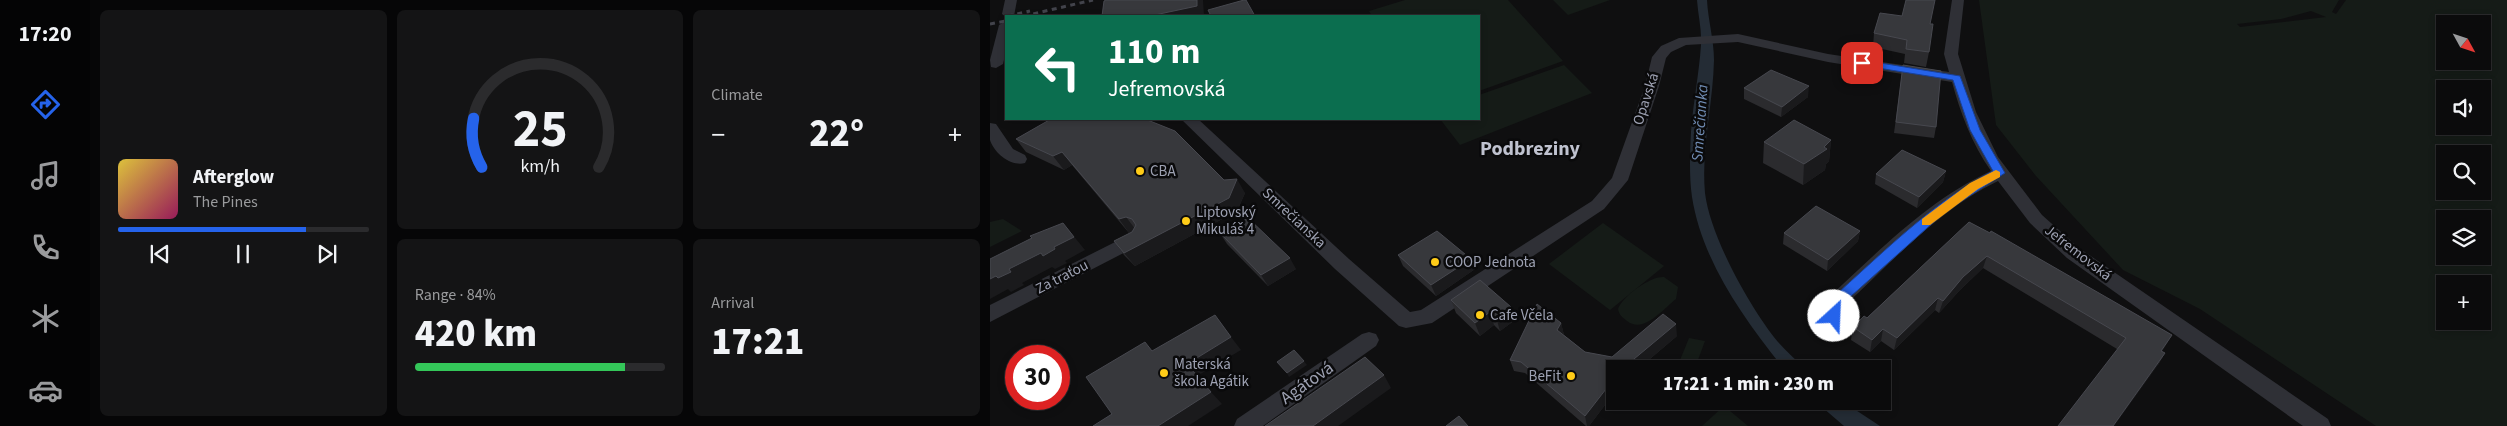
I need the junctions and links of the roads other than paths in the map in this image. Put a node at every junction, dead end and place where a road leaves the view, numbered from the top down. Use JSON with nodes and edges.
{"nodes":[{"id":1,"x":1011,"y":0,"type":"edge"},
{"id":2,"x":1958,"y":0,"type":"edge"},
{"id":3,"x":1008,"y":15,"type":"edge"},
{"id":4,"x":1005,"y":29,"type":"edge"},
{"id":5,"x":997,"y":65,"type":"edge"},
{"id":6,"x":1956,"y":78,"type":"junction"},
{"id":7,"x":1190,"y":120,"type":"edge"},
{"id":8,"x":990,"y":128,"type":"edge"},
{"id":9,"x":1019,"y":159,"type":"dead end"},
{"id":10,"x":2000,"y":173,"type":"junction"},
{"id":11,"x":1134,"y":239,"type":"edge"},
{"id":12,"x":990,"y":314,"type":"edge"},
{"id":13,"x":1401,"y":316,"type":"joint"},
{"id":14,"x":1848,"y":328,"type":"dead end"},
{"id":15,"x":1369,"y":340,"type":"dead end"},
{"id":16,"x":1245,"y":426,"type":"edge"},
{"id":17,"x":2320,"y":426,"type":"edge"}],
"edges":[{"from":1,"to":3,"type":"street"},
{"from":2,"to":6,"type":"street","name":"Jefremovská"},
{"from":4,"to":5,"type":"street"},
{"from":6,"to":10,"type":"street","name":"Jefremovská"},
{"from":6,"to":13,"type":"street","name":"Opavská"},
{"from":7,"to":13,"type":"street","name":"Smrečianska"},
{"from":8,"to":9,"type":"street"},
{"from":10,"to":14,"type":"street"},
{"from":10,"to":17,"type":"street","name":"Jefremovská"},
{"from":11,"to":12,"type":"street","name":"Za traťou"},
{"from":15,"to":16,"type":"street","name":"Agátová"}]}
